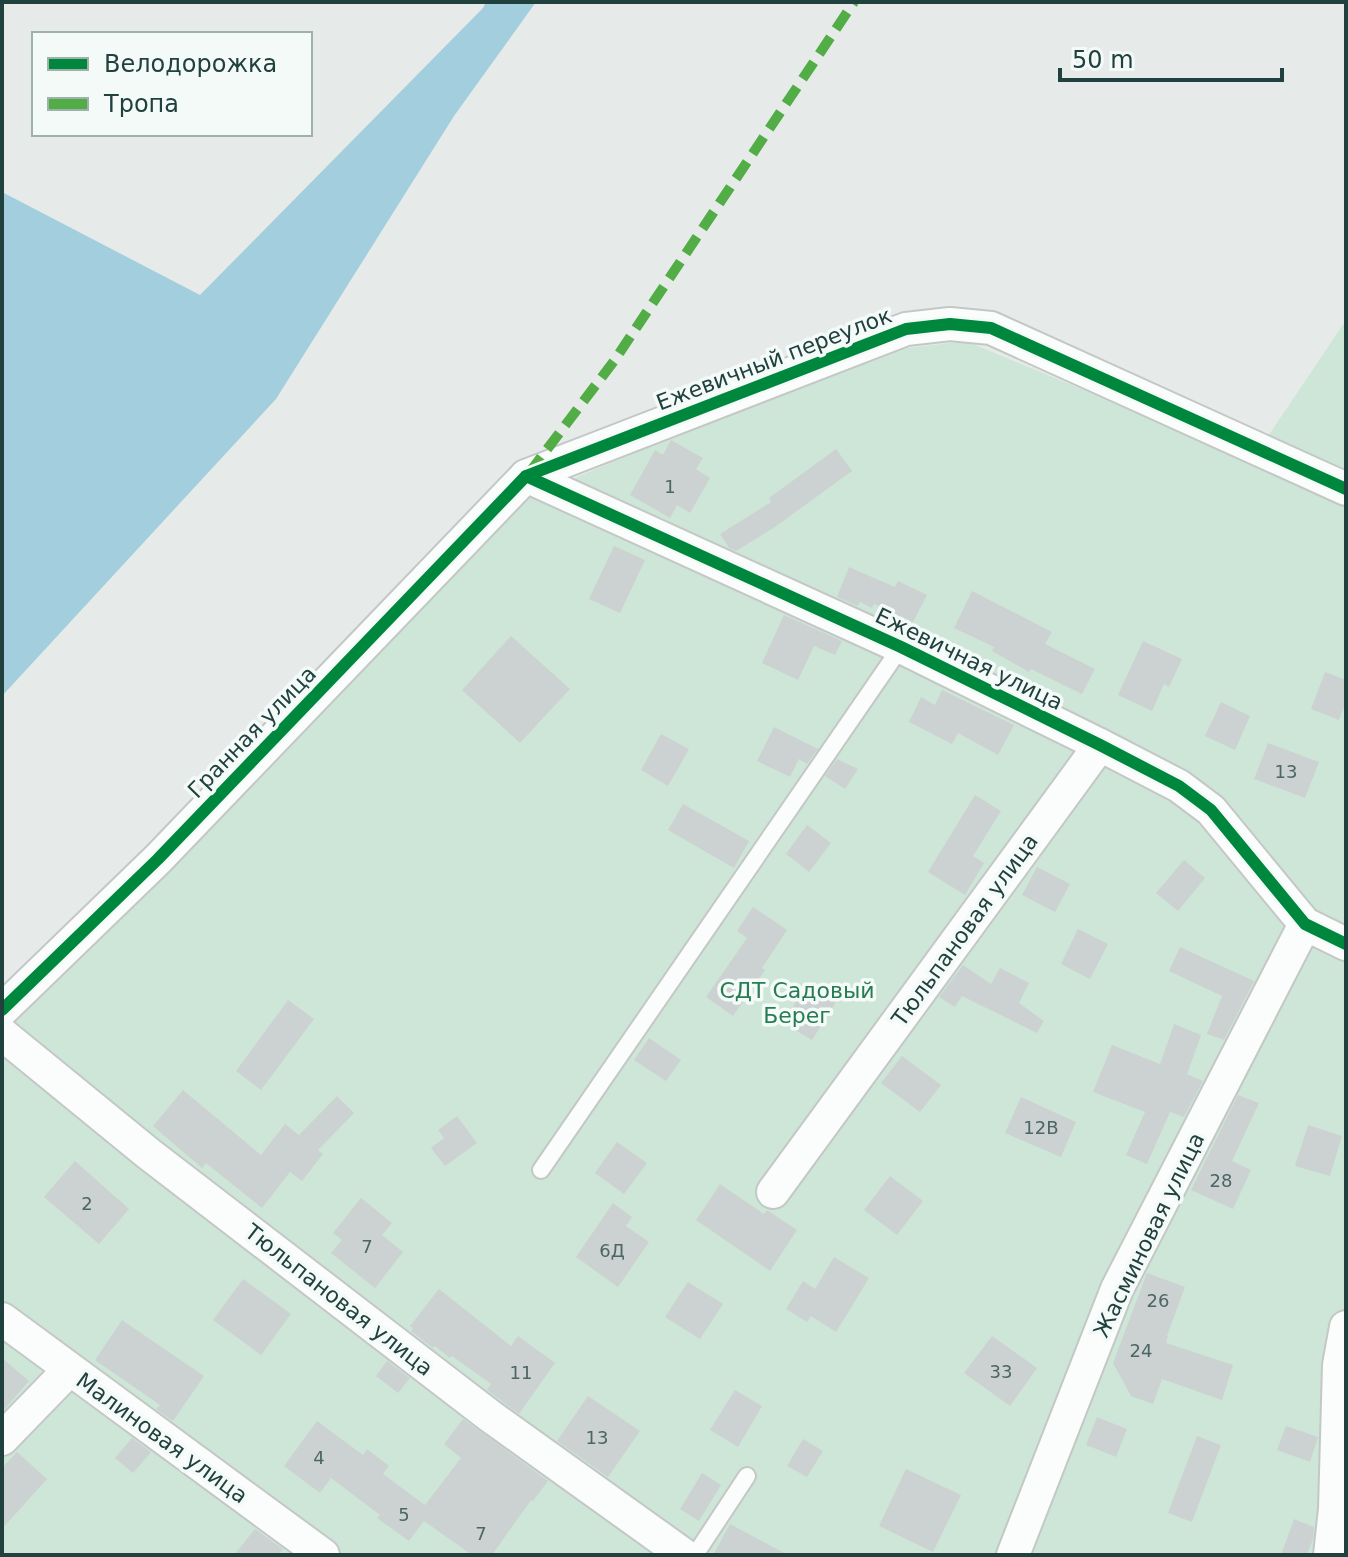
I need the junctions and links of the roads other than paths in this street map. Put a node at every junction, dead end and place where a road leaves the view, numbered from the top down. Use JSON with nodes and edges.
{"nodes":[{"id":1,"x":526,"y":476,"type":"junction"},
{"id":2,"x":1346,"y":489,"type":"edge"},
{"id":3,"x":901,"y":647,"type":"junction"},
{"id":4,"x":1100,"y":745,"type":"junction"},
{"id":5,"x":1305,"y":924,"type":"junction"},
{"id":6,"x":1346,"y":944,"type":"edge"},
{"id":7,"x":2,"y":1010,"type":"edge"},
{"id":8,"x":2,"y":1034,"type":"edge"},
{"id":9,"x":541,"y":1170,"type":"dead end"},
{"id":10,"x":773,"y":1192,"type":"dead end"},
{"id":11,"x":2,"y":1319,"type":"edge"},
{"id":12,"x":1346,"y":1327,"type":"edge"},
{"id":13,"x":69,"y":1370,"type":"junction"},
{"id":14,"x":2,"y":1439,"type":"edge"},
{"id":15,"x":747,"y":1476,"type":"dead end"},
{"id":16,"x":323,"y":1555,"type":"edge"},
{"id":17,"x":684,"y":1555,"type":"edge"},
{"id":18,"x":695,"y":1555,"type":"edge"},
{"id":19,"x":1013,"y":1555,"type":"edge"},
{"id":20,"x":1330,"y":1555,"type":"edge"}],
"edges":[{"from":1,"to":2,"type":"street","name":"Ежевичный переулок"},
{"from":1,"to":3,"type":"street","name":"Ежевичная улица"},
{"from":1,"to":7,"type":"street","name":"Гранная улица"},
{"from":3,"to":4,"type":"street","name":"Ежевичная улица"},
{"from":3,"to":9,"type":"lane"},
{"from":4,"to":5,"type":"street","name":"Ежевичная улица"},
{"from":4,"to":10,"type":"street","name":"Тюльпановая улица"},
{"from":5,"to":6,"type":"street","name":"Ежевичная улица"},
{"from":5,"to":19,"type":"street","name":"Жасминовая улица"},
{"from":8,"to":17,"type":"street","name":"Тюльпановая улица"},
{"from":11,"to":13,"type":"street","name":"Малиновая улица"},
{"from":12,"to":20,"type":"street"},
{"from":13,"to":14,"type":"street"},
{"from":13,"to":16,"type":"street","name":"Малиновая улица"},
{"from":15,"to":18,"type":"lane"}]}
